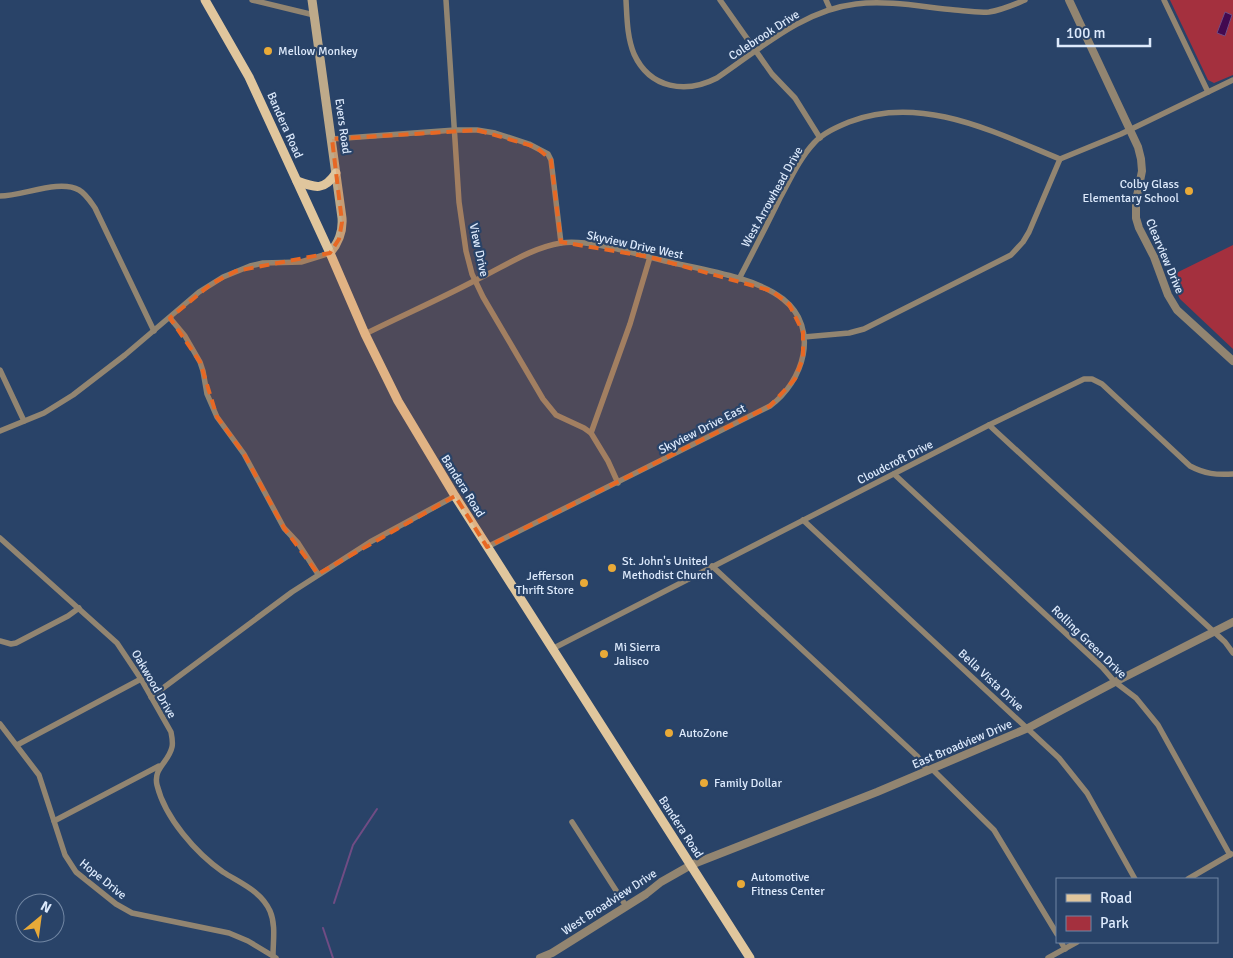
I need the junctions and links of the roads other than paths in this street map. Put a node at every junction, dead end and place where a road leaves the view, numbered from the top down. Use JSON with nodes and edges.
{"nodes":[{"id":1,"x":205,"y":0,"type":"edge"},
{"id":2,"x":252,"y":0,"type":"edge"},
{"id":3,"x":312,"y":0,"type":"edge"},
{"id":4,"x":446,"y":0,"type":"edge"},
{"id":5,"x":626,"y":0,"type":"edge"},
{"id":6,"x":720,"y":0,"type":"edge"},
{"id":7,"x":826,"y":0,"type":"edge"},
{"id":8,"x":1025,"y":0,"type":"edge"},
{"id":9,"x":1069,"y":0,"type":"edge"},
{"id":10,"x":1164,"y":0,"type":"edge"},
{"id":11,"x":910,"y":3,"type":"edge"},
{"id":12,"x":830,"y":9,"type":"junction"},
{"id":13,"x":314,"y":15,"type":"junction"},
{"id":14,"x":757,"y":51,"type":"junction"},
{"id":15,"x":1233,"y":80,"type":"edge"},
{"id":16,"x":1208,"y":92,"type":"junction"},
{"id":17,"x":455,"y":130,"type":"junction"},
{"id":18,"x":1130,"y":130,"type":"junction"},
{"id":19,"x":820,"y":138,"type":"junction"},
{"id":20,"x":332,"y":139,"type":"junction"},
{"id":21,"x":1060,"y":159,"type":"junction"},
{"id":22,"x":336,"y":172,"type":"junction"},
{"id":23,"x":297,"y":181,"type":"junction"},
{"id":24,"x":0,"y":196,"type":"edge"},
{"id":25,"x":561,"y":243,"type":"junction"},
{"id":26,"x":330,"y":254,"type":"junction"},
{"id":27,"x":650,"y":257,"type":"junction"},
{"id":28,"x":739,"y":279,"type":"junction"},
{"id":29,"x":474,"y":281,"type":"junction"},
{"id":30,"x":170,"y":318,"type":"junction"},
{"id":31,"x":154,"y":331,"type":"junction"},
{"id":32,"x":365,"y":334,"type":"junction"},
{"id":33,"x":804,"y":337,"type":"junction"},
{"id":34,"x":1233,"y":361,"type":"edge"},
{"id":35,"x":0,"y":370,"type":"edge"},
{"id":36,"x":24,"y":421,"type":"junction"},
{"id":37,"x":989,"y":425,"type":"junction"},
{"id":38,"x":0,"y":431,"type":"edge"},
{"id":39,"x":591,"y":434,"type":"junction"},
{"id":40,"x":894,"y":474,"type":"junction"},
{"id":41,"x":1233,"y":474,"type":"edge"},
{"id":42,"x":618,"y":483,"type":"junction"},
{"id":43,"x":455,"y":496,"type":"junction"},
{"id":44,"x":803,"y":520,"type":"junction"},
{"id":45,"x":0,"y":538,"type":"edge"},
{"id":46,"x":487,"y":547,"type":"junction"},
{"id":47,"x":712,"y":566,"type":"junction"},
{"id":48,"x":318,"y":574,"type":"junction"},
{"id":49,"x":79,"y":608,"type":"junction"},
{"id":50,"x":1233,"y":622,"type":"edge"},
{"id":51,"x":1213,"y":633,"type":"junction"},
{"id":52,"x":0,"y":641,"type":"edge"},
{"id":53,"x":552,"y":649,"type":"junction"},
{"id":54,"x":1233,"y":653,"type":"edge"},
{"id":55,"x":141,"y":679,"type":"junction"},
{"id":56,"x":1115,"y":682,"type":"junction"},
{"id":57,"x":151,"y":697,"type":"junction"},
{"id":58,"x":0,"y":724,"type":"edge"},
{"id":59,"x":1028,"y":728,"type":"junction"},
{"id":60,"x":17,"y":746,"type":"junction"},
{"id":61,"x":161,"y":765,"type":"junction"},
{"id":62,"x":930,"y":770,"type":"junction"},
{"id":63,"x":54,"y":821,"type":"junction"},
{"id":64,"x":572,"y":822,"type":"dead end"},
{"id":65,"x":1232,"y":854,"type":"edge"},
{"id":66,"x":691,"y":865,"type":"junction"},
{"id":67,"x":1134,"y":878,"type":"edge"},
{"id":68,"x":1190,"y":878,"type":"edge"},
{"id":69,"x":626,"y":906,"type":"junction"},
{"id":70,"x":1056,"y":932,"type":"edge"},
{"id":71,"x":1062,"y":943,"type":"edge"},
{"id":72,"x":1075,"y":943,"type":"edge"},
{"id":73,"x":1065,"y":948,"type":"junction"},
{"id":74,"x":274,"y":957,"type":"edge"},
{"id":75,"x":540,"y":958,"type":"edge"},
{"id":76,"x":750,"y":958,"type":"edge"},
{"id":77,"x":1048,"y":958,"type":"edge"}],
"edges":[{"from":1,"to":23,"type":"main road","name":"Bandera Road"},
{"from":2,"to":13,"type":"street"},
{"from":3,"to":13,"type":"main road","name":"Evers Road"},
{"from":4,"to":17,"type":"street","name":"View Drive"},
{"from":5,"to":14,"type":"street","name":"Colebrook Drive"},
{"from":6,"to":14,"type":"street"},
{"from":7,"to":12,"type":"street"},
{"from":8,"to":11,"type":"street","name":"Colebrook Drive"},
{"from":9,"to":18,"type":"street","name":"Clearview Drive"},
{"from":10,"to":16,"type":"street"},
{"from":11,"to":12,"type":"street","name":"Colebrook Drive"},
{"from":12,"to":14,"type":"street","name":"Colebrook Drive"},
{"from":13,"to":20,"type":"main road","name":"Evers Road"},
{"from":14,"to":19,"type":"street"},
{"from":15,"to":16,"type":"street"},
{"from":16,"to":18,"type":"street"},
{"from":17,"to":20,"type":"street"},
{"from":17,"to":25,"type":"street"},
{"from":17,"to":29,"type":"street","name":"View Drive"},
{"from":18,"to":21,"type":"street"},
{"from":18,"to":34,"type":"street","name":"Clearview Drive"},
{"from":19,"to":21,"type":"street","name":"West Arrowhead Drive"},
{"from":19,"to":28,"type":"street","name":"West Arrowhead Drive"},
{"from":20,"to":22,"type":"main road","name":"Evers Road"},
{"from":21,"to":33,"type":"street"},
{"from":22,"to":23,"type":"main road"},
{"from":22,"to":26,"type":"main road","name":"Evers Road"},
{"from":23,"to":26,"type":"main road","name":"Bandera Road"},
{"from":24,"to":31,"type":"street"},
{"from":25,"to":27,"type":"street","name":"Skyview Drive West"},
{"from":25,"to":29,"type":"street","name":"Skyview Drive West"},
{"from":26,"to":30,"type":"street"},
{"from":26,"to":32,"type":"main road","name":"Bandera Road"},
{"from":27,"to":28,"type":"street","name":"Skyview Drive West"},
{"from":27,"to":39,"type":"street"},
{"from":28,"to":33,"type":"street","name":"Skyview Drive East"},
{"from":29,"to":32,"type":"street","name":"Skyview Drive West"},
{"from":29,"to":39,"type":"street","name":"View Drive"},
{"from":30,"to":31,"type":"street"},
{"from":30,"to":48,"type":"street"},
{"from":31,"to":36,"type":"street"},
{"from":32,"to":43,"type":"main road","name":"Bandera Road"},
{"from":33,"to":42,"type":"street","name":"Skyview Drive East"},
{"from":35,"to":36,"type":"street"},
{"from":36,"to":38,"type":"street"},
{"from":37,"to":40,"type":"street","name":"Cloudcroft Drive"},
{"from":37,"to":41,"type":"street","name":"Cloudcroft Drive"},
{"from":37,"to":51,"type":"street"},
{"from":39,"to":42,"type":"street","name":"View Drive"},
{"from":40,"to":44,"type":"street","name":"Cloudcroft Drive"},
{"from":40,"to":56,"type":"street","name":"Rolling Green Drive"},
{"from":42,"to":46,"type":"street","name":"Skyview Drive East"},
{"from":43,"to":46,"type":"main road","name":"Bandera Road"},
{"from":43,"to":48,"type":"street"},
{"from":44,"to":47,"type":"street","name":"Cloudcroft Drive"},
{"from":44,"to":59,"type":"street","name":"Bella Vista Drive"},
{"from":45,"to":49,"type":"street","name":"Oakwood Drive"},
{"from":46,"to":53,"type":"main road","name":"Bandera Road"},
{"from":47,"to":53,"type":"street","name":"Cloudcroft Drive"},
{"from":47,"to":62,"type":"street"},
{"from":48,"to":57,"type":"street"},
{"from":49,"to":52,"type":"street"},
{"from":49,"to":55,"type":"street","name":"Oakwood Drive"},
{"from":50,"to":51,"type":"street","name":"East Broadview Drive"},
{"from":51,"to":54,"type":"street"},
{"from":51,"to":56,"type":"street","name":"East Broadview Drive"},
{"from":53,"to":66,"type":"main road","name":"Bandera Road"},
{"from":55,"to":57,"type":"street","name":"Oakwood Drive"},
{"from":55,"to":60,"type":"street"},
{"from":56,"to":59,"type":"street","name":"East Broadview Drive"},
{"from":56,"to":65,"type":"street","name":"Rolling Green Drive"},
{"from":57,"to":61,"type":"street","name":"Oakwood Drive"},
{"from":58,"to":60,"type":"street","name":"Hope Drive"},
{"from":59,"to":62,"type":"street","name":"East Broadview Drive"},
{"from":59,"to":67,"type":"street","name":"Bella Vista Drive"},
{"from":60,"to":63,"type":"street","name":"Hope Drive"},
{"from":61,"to":63,"type":"street"},
{"from":61,"to":74,"type":"street","name":"Oakwood Drive"},
{"from":62,"to":66,"type":"street","name":"East Broadview Drive"},
{"from":62,"to":70,"type":"street"},
{"from":63,"to":74,"type":"street","name":"Hope Drive"},
{"from":64,"to":69,"type":"street"},
{"from":65,"to":68,"type":"street"},
{"from":66,"to":69,"type":"street","name":"West Broadview Drive"},
{"from":66,"to":76,"type":"main road","name":"Bandera Road"},
{"from":69,"to":75,"type":"street","name":"West Broadview Drive"},
{"from":71,"to":73,"type":"street"},
{"from":72,"to":73,"type":"street"},
{"from":73,"to":77,"type":"street"}]}
